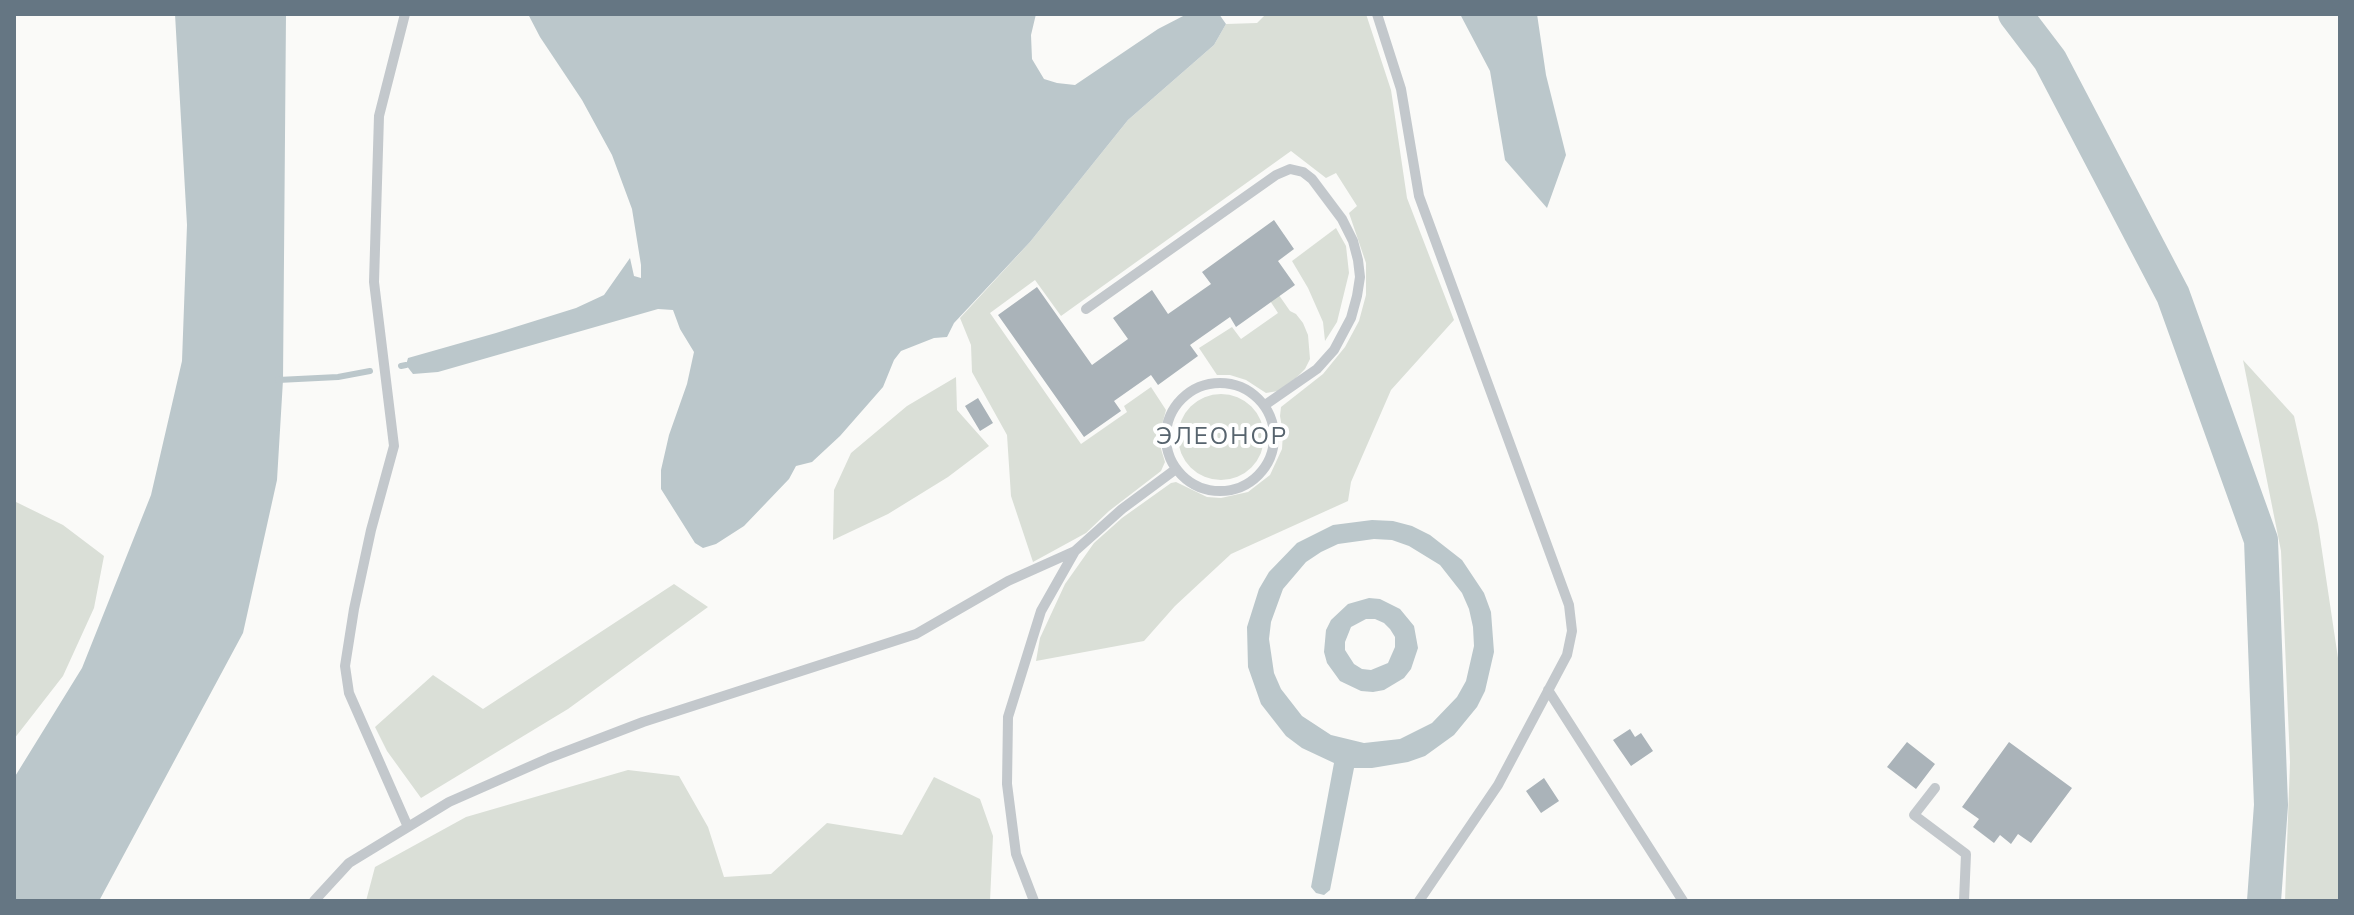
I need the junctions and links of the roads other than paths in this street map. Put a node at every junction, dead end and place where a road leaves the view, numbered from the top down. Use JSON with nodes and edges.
{"nodes":[{"id":1,"x":405,"y":14,"type":"edge"},
{"id":2,"x":1377,"y":14,"type":"edge"},
{"id":3,"x":1086,"y":309,"type":"dead end"},
{"id":4,"x":1265,"y":405,"type":"junction"},
{"id":5,"x":1176,"y":469,"type":"junction"},
{"id":6,"x":1075,"y":551,"type":"junction"},
{"id":7,"x":1548,"y":690,"type":"junction"},
{"id":8,"x":1935,"y":788,"type":"dead end"},
{"id":9,"x":408,"y":827,"type":"junction"},
{"id":10,"x":314,"y":901,"type":"edge"},
{"id":11,"x":1034,"y":901,"type":"edge"},
{"id":12,"x":1419,"y":901,"type":"edge"},
{"id":13,"x":1683,"y":901,"type":"edge"},
{"id":14,"x":1964,"y":901,"type":"edge"}],
"edges":[{"from":1,"to":9,"type":"lane"},
{"from":2,"to":7,"type":"lane"},
{"from":3,"to":4,"type":"lane"},
{"from":4,"to":5,"type":"lane"},
{"from":4,"to":5,"type":"lane"},
{"from":5,"to":6,"type":"lane"},
{"from":6,"to":9,"type":"lane"},
{"from":6,"to":11,"type":"lane"},
{"from":7,"to":12,"type":"lane"},
{"from":7,"to":13,"type":"lane"},
{"from":8,"to":14,"type":"lane"},
{"from":9,"to":10,"type":"lane"}]}
